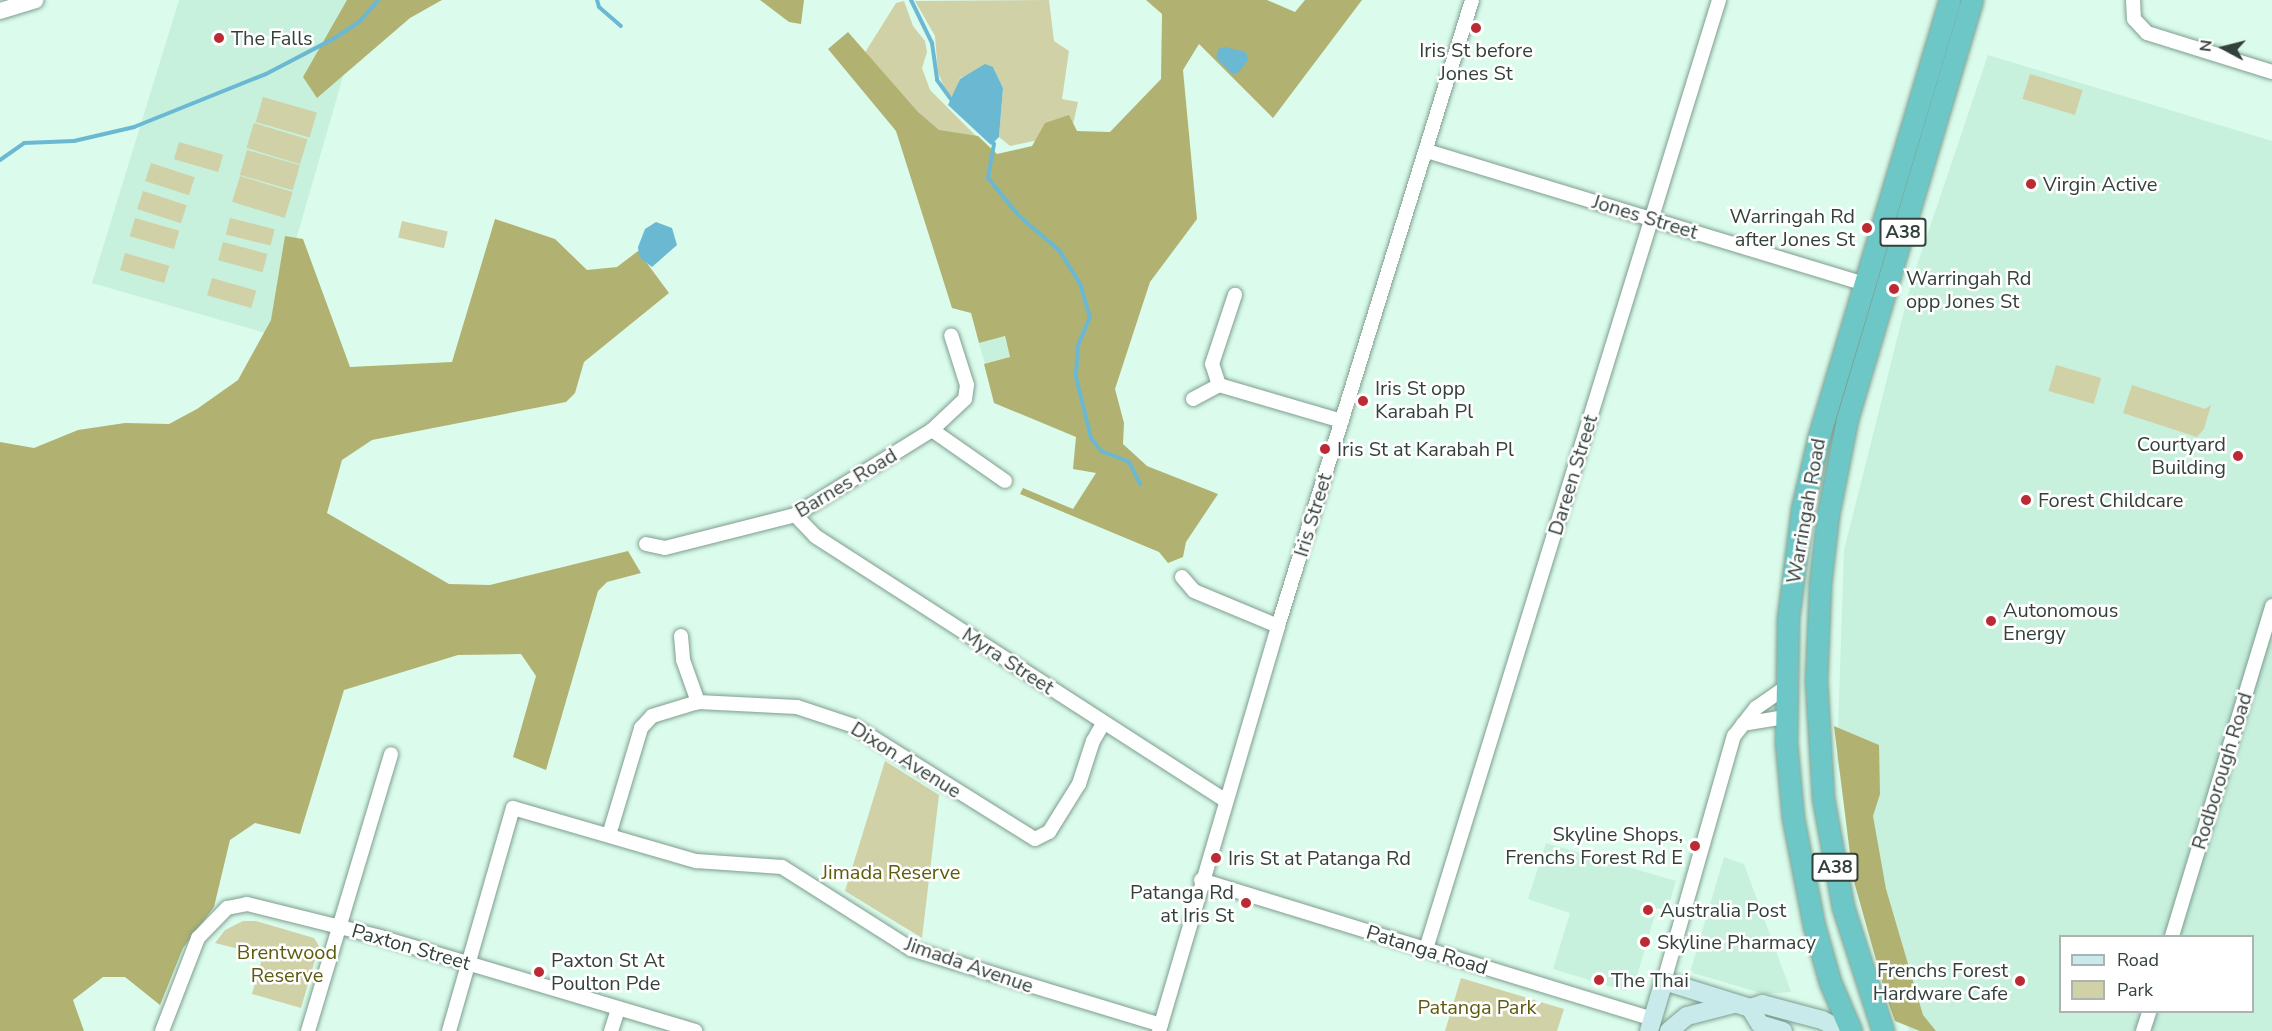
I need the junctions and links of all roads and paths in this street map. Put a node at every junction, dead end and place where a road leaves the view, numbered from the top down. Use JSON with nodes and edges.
{"nodes":[{"id":1,"x":34,"y":0,"type":"edge"},
{"id":2,"x":1472,"y":0,"type":"edge"},
{"id":3,"x":1719,"y":0,"type":"edge"},
{"id":4,"x":1950,"y":0,"type":"edge"},
{"id":5,"x":1972,"y":0,"type":"edge"},
{"id":6,"x":2133,"y":0,"type":"edge"},
{"id":7,"x":0,"y":11,"type":"edge"},
{"id":8,"x":2272,"y":72,"type":"edge"},
{"id":9,"x":1426,"y":151,"type":"junction"},
{"id":10,"x":1651,"y":219,"type":"junction"},
{"id":11,"x":1864,"y":284,"type":"junction"},
{"id":12,"x":1234,"y":295,"type":"dead end"},
{"id":13,"x":951,"y":335,"type":"dead end"},
{"id":14,"x":1219,"y":385,"type":"junction"},
{"id":15,"x":1193,"y":399,"type":"dead end"},
{"id":16,"x":1342,"y":421,"type":"junction"},
{"id":17,"x":932,"y":430,"type":"junction"},
{"id":18,"x":1005,"y":481,"type":"dead end"},
{"id":19,"x":795,"y":515,"type":"junction"},
{"id":20,"x":646,"y":544,"type":"dead end"},
{"id":21,"x":1182,"y":577,"type":"dead end"},
{"id":22,"x":2272,"y":606,"type":"edge"},
{"id":23,"x":1278,"y":626,"type":"junction"},
{"id":24,"x":681,"y":636,"type":"dead end"},
{"id":25,"x":1785,"y":688,"type":"junction"},
{"id":26,"x":698,"y":702,"type":"junction"},
{"id":27,"x":1785,"y":717,"type":"junction"},
{"id":28,"x":1103,"y":724,"type":"junction"},
{"id":29,"x":1743,"y":724,"type":"junction"},
{"id":30,"x":391,"y":754,"type":"dead end"},
{"id":31,"x":1226,"y":801,"type":"junction"},
{"id":32,"x":609,"y":835,"type":"junction"},
{"id":33,"x":1202,"y":880,"type":"junction"},
{"id":34,"x":340,"y":926,"type":"junction"},
{"id":35,"x":2172,"y":935,"type":"edge"},
{"id":36,"x":1426,"y":949,"type":"junction"},
{"id":37,"x":470,"y":963,"type":"junction"},
{"id":38,"x":1664,"y":981,"type":"junction"},
{"id":39,"x":1743,"y":1006,"type":"junction"},
{"id":40,"x":618,"y":1009,"type":"junction"},
{"id":41,"x":2148,"y":1013,"type":"edge"},
{"id":42,"x":1651,"y":1025,"type":"edge"},
{"id":43,"x":1160,"y":1028,"type":"edge"},
{"id":44,"x":162,"y":1031,"type":"edge"},
{"id":45,"x":308,"y":1031,"type":"edge"},
{"id":46,"x":449,"y":1031,"type":"edge"},
{"id":47,"x":611,"y":1031,"type":"edge"},
{"id":48,"x":695,"y":1031,"type":"edge"},
{"id":49,"x":1669,"y":1031,"type":"edge"},
{"id":50,"x":1783,"y":1031,"type":"edge"},
{"id":51,"x":1844,"y":1031,"type":"edge"},
{"id":52,"x":1851,"y":1031,"type":"edge"},
{"id":53,"x":1883,"y":1031,"type":"edge"},
{"id":54,"x":2143,"y":1031,"type":"edge"}],
"edges":[{"from":1,"to":7,"type":"street"},
{"from":2,"to":9,"type":"street","name":"Iris Street"},
{"from":3,"to":10,"type":"street","name":"Dareen Street"},
{"from":4,"to":11,"type":"highway","name":"Warringah Road","number":"A38"},
{"from":5,"to":53,"type":"highway","name":"Warringah Road","number":"A38"},
{"from":6,"to":8,"type":"street"},
{"from":9,"to":10,"type":"street","name":"Jones Street"},
{"from":9,"to":16,"type":"street","name":"Iris Street"},
{"from":10,"to":11,"type":"street","name":"Jones Street"},
{"from":10,"to":36,"type":"street","name":"Dareen Street"},
{"from":11,"to":25,"type":"highway","name":"Warringah Road","number":"A38"},
{"from":12,"to":14,"type":"street"},
{"from":13,"to":17,"type":"street","name":"Barnes Road"},
{"from":14,"to":15,"type":"street"},
{"from":14,"to":16,"type":"street"},
{"from":16,"to":23,"type":"street","name":"Iris Street"},
{"from":17,"to":18,"type":"street"},
{"from":17,"to":19,"type":"street","name":"Barnes Road"},
{"from":19,"to":20,"type":"street","name":"Barnes Road"},
{"from":19,"to":28,"type":"street","name":"Myra Street"},
{"from":21,"to":23,"type":"street"},
{"from":22,"to":35,"type":"street","name":"Rodborough Road"},
{"from":23,"to":31,"type":"street","name":"Iris Street"},
{"from":24,"to":26,"type":"street"},
{"from":25,"to":27,"type":"highway","name":"Warringah Road","number":"A38"},
{"from":25,"to":29,"type":"street"},
{"from":26,"to":28,"type":"street","name":"Dixon Avenue"},
{"from":26,"to":32,"type":"street","name":"Dixon Avenue"},
{"from":27,"to":29,"type":"street"},
{"from":27,"to":52,"type":"highway","name":"Warringah Road","number":"A38"},
{"from":28,"to":31,"type":"street","name":"Myra Street"},
{"from":29,"to":38,"type":"street"},
{"from":30,"to":34,"type":"street"},
{"from":31,"to":33,"type":"street","name":"Iris Street"},
{"from":32,"to":37,"type":"street","name":"Jimada Avenue"},
{"from":32,"to":43,"type":"street","name":"Jimada Avenue"},
{"from":33,"to":36,"type":"street","name":"Patanga Road"},
{"from":33,"to":43,"type":"street","name":"Iris Street"},
{"from":34,"to":37,"type":"street","name":"Paxton Street"},
{"from":34,"to":44,"type":"street","name":"Paxton Street"},
{"from":34,"to":45,"type":"street"},
{"from":36,"to":42,"type":"street","name":"Patanga Road"},
{"from":37,"to":40,"type":"street","name":"Paxton Street"},
{"from":37,"to":46,"type":"street"},
{"from":38,"to":39,"type":"main road"},
{"from":38,"to":42,"type":"main road"},
{"from":39,"to":49,"type":"main road"},
{"from":39,"to":50,"type":"main road"},
{"from":39,"to":51,"type":"main road"},
{"from":40,"to":47,"type":"street"},
{"from":40,"to":48,"type":"street","name":"Paxton Street"},
{"from":41,"to":54,"type":"street"}]}
